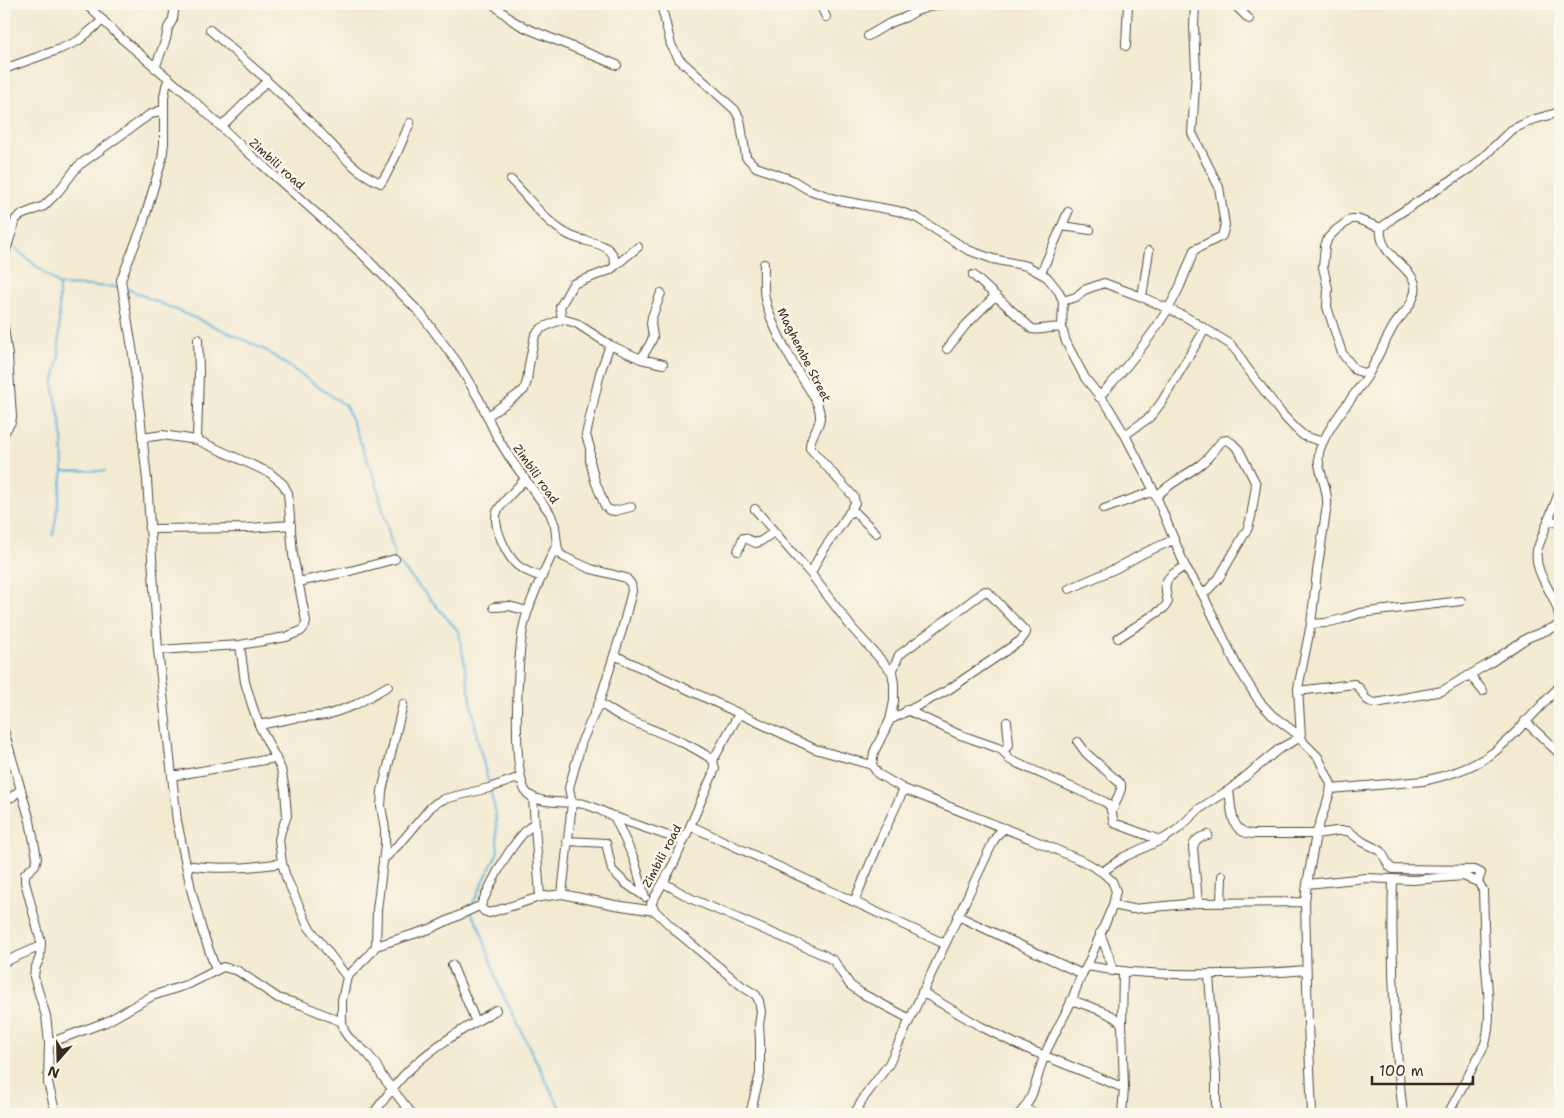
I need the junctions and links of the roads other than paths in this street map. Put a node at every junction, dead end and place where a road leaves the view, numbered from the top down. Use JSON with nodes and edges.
{"nodes":[{"id":1,"x":86,"y":4,"type":"edge"},
{"id":2,"x":175,"y":4,"type":"edge"},
{"id":3,"x":493,"y":4,"type":"edge"},
{"id":4,"x":661,"y":4,"type":"edge"},
{"id":5,"x":820,"y":4,"type":"edge"},
{"id":6,"x":945,"y":4,"type":"edge"},
{"id":7,"x":1128,"y":4,"type":"edge"},
{"id":8,"x":1195,"y":4,"type":"edge"},
{"id":9,"x":1234,"y":4,"type":"edge"},
{"id":10,"x":826,"y":17,"type":"dead end"},
{"id":11,"x":1249,"y":19,"type":"dead end"},
{"id":12,"x":103,"y":20,"type":"junction"},
{"id":13,"x":210,"y":30,"type":"dead end"},
{"id":14,"x":868,"y":36,"type":"dead end"},
{"id":15,"x":1126,"y":46,"type":"dead end"},
{"id":16,"x":617,"y":65,"type":"dead end"},
{"id":17,"x":155,"y":68,"type":"junction"},
{"id":18,"x":4,"y":69,"type":"edge"},
{"id":19,"x":169,"y":79,"type":"junction"},
{"id":20,"x":267,"y":81,"type":"junction"},
{"id":21,"x":164,"y":109,"type":"junction"},
{"id":22,"x":1560,"y":112,"type":"edge"},
{"id":23,"x":410,"y":123,"type":"dead end"},
{"id":24,"x":221,"y":127,"type":"junction"},
{"id":25,"x":511,"y":180,"type":"dead end"},
{"id":26,"x":1068,"y":212,"type":"dead end"},
{"id":27,"x":1062,"y":226,"type":"junction"},
{"id":28,"x":1381,"y":228,"type":"junction"},
{"id":29,"x":1090,"y":230,"type":"dead end"},
{"id":30,"x":638,"y":247,"type":"dead end"},
{"id":31,"x":1149,"y":252,"type":"dead end"},
{"id":32,"x":4,"y":256,"type":"edge"},
{"id":33,"x":764,"y":264,"type":"dead end"},
{"id":34,"x":615,"y":266,"type":"junction"},
{"id":35,"x":1041,"y":273,"type":"junction"},
{"id":36,"x":973,"y":275,"type":"dead end"},
{"id":37,"x":661,"y":293,"type":"dead end"},
{"id":38,"x":995,"y":296,"type":"junction"},
{"id":39,"x":1142,"y":297,"type":"junction"},
{"id":40,"x":1062,"y":301,"type":"junction"},
{"id":41,"x":1168,"y":308,"type":"junction"},
{"id":42,"x":562,"y":319,"type":"junction"},
{"id":43,"x":4,"y":327,"type":"edge"},
{"id":44,"x":1062,"y":328,"type":"junction"},
{"id":45,"x":1204,"y":331,"type":"dead end"},
{"id":46,"x":198,"y":339,"type":"dead end"},
{"id":47,"x":610,"y":345,"type":"junction"},
{"id":48,"x":947,"y":349,"type":"dead end"},
{"id":49,"x":640,"y":359,"type":"junction"},
{"id":50,"x":663,"y":364,"type":"dead end"},
{"id":51,"x":1368,"y":374,"type":"junction"},
{"id":52,"x":7,"y":388,"type":"edge"},
{"id":53,"x":1099,"y":397,"type":"junction"},
{"id":54,"x":488,"y":416,"type":"junction"},
{"id":55,"x":4,"y":433,"type":"edge"},
{"id":56,"x":1125,"y":435,"type":"junction"},
{"id":57,"x":142,"y":438,"type":"junction"},
{"id":58,"x":197,"y":440,"type":"junction"},
{"id":59,"x":1323,"y":442,"type":"junction"},
{"id":60,"x":525,"y":479,"type":"junction"},
{"id":61,"x":1560,"y":490,"type":"edge"},
{"id":62,"x":1155,"y":494,"type":"junction"},
{"id":63,"x":631,"y":507,"type":"dead end"},
{"id":64,"x":755,"y":508,"type":"dead end"},
{"id":65,"x":852,"y":508,"type":"junction"},
{"id":66,"x":1104,"y":509,"type":"dead end"},
{"id":67,"x":1548,"y":519,"type":"junction"},
{"id":68,"x":1560,"y":524,"type":"edge"},
{"id":69,"x":290,"y":525,"type":"junction"},
{"id":70,"x":149,"y":529,"type":"junction"},
{"id":71,"x":774,"y":532,"type":"junction"},
{"id":72,"x":876,"y":533,"type":"dead end"},
{"id":73,"x":1173,"y":540,"type":"junction"},
{"id":74,"x":557,"y":544,"type":"junction"},
{"id":75,"x":738,"y":551,"type":"dead end"},
{"id":76,"x":395,"y":558,"type":"dead end"},
{"id":77,"x":1185,"y":566,"type":"junction"},
{"id":78,"x":811,"y":574,"type":"junction"},
{"id":79,"x":542,"y":577,"type":"junction"},
{"id":80,"x":298,"y":582,"type":"junction"},
{"id":81,"x":1069,"y":589,"type":"dead end"},
{"id":82,"x":1203,"y":596,"type":"junction"},
{"id":83,"x":1461,"y":601,"type":"dead end"},
{"id":84,"x":494,"y":607,"type":"dead end"},
{"id":85,"x":528,"y":611,"type":"junction"},
{"id":86,"x":1560,"y":621,"type":"edge"},
{"id":87,"x":1311,"y":624,"type":"junction"},
{"id":88,"x":1560,"y":625,"type":"edge"},
{"id":89,"x":1118,"y":638,"type":"dead end"},
{"id":90,"x":240,"y":645,"type":"junction"},
{"id":91,"x":158,"y":650,"type":"junction"},
{"id":92,"x":614,"y":655,"type":"junction"},
{"id":93,"x":892,"y":672,"type":"junction"},
{"id":94,"x":1470,"y":675,"type":"junction"},
{"id":95,"x":388,"y":686,"type":"dead end"},
{"id":96,"x":1560,"y":686,"type":"edge"},
{"id":97,"x":1298,"y":691,"type":"junction"},
{"id":98,"x":1483,"y":691,"type":"dead end"},
{"id":99,"x":599,"y":703,"type":"junction"},
{"id":100,"x":403,"y":704,"type":"dead end"},
{"id":101,"x":907,"y":710,"type":"junction"},
{"id":102,"x":739,"y":714,"type":"junction"},
{"id":103,"x":890,"y":720,"type":"junction"},
{"id":104,"x":1525,"y":721,"type":"junction"},
{"id":105,"x":1007,"y":722,"type":"dead end"},
{"id":106,"x":259,"y":725,"type":"junction"},
{"id":107,"x":4,"y":730,"type":"edge"},
{"id":108,"x":1301,"y":737,"type":"junction"},
{"id":109,"x":1078,"y":742,"type":"dead end"},
{"id":110,"x":1003,"y":751,"type":"junction"},
{"id":111,"x":1560,"y":754,"type":"edge"},
{"id":112,"x":276,"y":758,"type":"junction"},
{"id":113,"x":713,"y":760,"type":"junction"},
{"id":114,"x":872,"y":765,"type":"junction"},
{"id":115,"x":172,"y":776,"type":"junction"},
{"id":116,"x":521,"y":777,"type":"junction"},
{"id":117,"x":21,"y":789,"type":"junction"},
{"id":118,"x":904,"y":789,"type":"junction"},
{"id":119,"x":1330,"y":789,"type":"junction"},
{"id":120,"x":1229,"y":790,"type":"junction"},
{"id":121,"x":532,"y":797,"type":"junction"},
{"id":122,"x":4,"y":798,"type":"edge"},
{"id":123,"x":572,"y":803,"type":"junction"},
{"id":124,"x":1112,"y":812,"type":"junction"},
{"id":125,"x":614,"y":816,"type":"junction"},
{"id":126,"x":534,"y":823,"type":"junction"},
{"id":127,"x":691,"y":826,"type":"junction"},
{"id":128,"x":1005,"y":828,"type":"junction"},
{"id":129,"x":1316,"y":834,"type":"junction"},
{"id":130,"x":1208,"y":835,"type":"dead end"},
{"id":131,"x":1160,"y":840,"type":"junction"},
{"id":132,"x":567,"y":841,"type":"junction"},
{"id":133,"x":684,"y":841,"type":"junction"},
{"id":134,"x":383,"y":860,"type":"junction"},
{"id":135,"x":282,"y":863,"type":"junction"},
{"id":136,"x":186,"y":865,"type":"junction"},
{"id":137,"x":1102,"y":872,"type":"junction"},
{"id":138,"x":1222,"y":876,"type":"dead end"},
{"id":139,"x":1393,"y":879,"type":"junction"},
{"id":140,"x":1478,"y":882,"type":"junction"},
{"id":141,"x":664,"y":883,"type":"junction"},
{"id":142,"x":1307,"y":884,"type":"junction"},
{"id":143,"x":562,"y":894,"type":"junction"},
{"id":144,"x":540,"y":896,"type":"junction"},
{"id":145,"x":644,"y":896,"type":"junction"},
{"id":146,"x":854,"y":902,"type":"junction"},
{"id":147,"x":1305,"y":902,"type":"junction"},
{"id":148,"x":1198,"y":903,"type":"junction"},
{"id":149,"x":1221,"y":903,"type":"junction"},
{"id":150,"x":1112,"y":905,"type":"junction"},
{"id":151,"x":480,"y":907,"type":"junction"},
{"id":152,"x":653,"y":908,"type":"junction"},
{"id":153,"x":958,"y":916,"type":"junction"},
{"id":154,"x":1100,"y":933,"type":"junction"},
{"id":155,"x":945,"y":944,"type":"junction"},
{"id":156,"x":41,"y":946,"type":"junction"},
{"id":157,"x":376,"y":946,"type":"junction"},
{"id":158,"x":4,"y":962,"type":"edge"},
{"id":159,"x":452,"y":965,"type":"dead end"},
{"id":160,"x":1086,"y":966,"type":"junction"},
{"id":161,"x":216,"y":970,"type":"junction"},
{"id":162,"x":1306,"y":970,"type":"junction"},
{"id":163,"x":1112,"y":971,"type":"junction"},
{"id":164,"x":1123,"y":972,"type":"junction"},
{"id":165,"x":1082,"y":974,"type":"junction"},
{"id":166,"x":1209,"y":975,"type":"junction"},
{"id":167,"x":347,"y":977,"type":"junction"},
{"id":168,"x":922,"y":992,"type":"junction"},
{"id":169,"x":1071,"y":1000,"type":"junction"},
{"id":170,"x":496,"y":1010,"type":"dead end"},
{"id":171,"x":910,"y":1019,"type":"junction"},
{"id":172,"x":342,"y":1022,"type":"junction"},
{"id":173,"x":476,"y":1022,"type":"junction"},
{"id":174,"x":1122,"y":1025,"type":"junction"},
{"id":175,"x":48,"y":1043,"type":"junction"},
{"id":176,"x":1045,"y":1055,"type":"junction"},
{"id":177,"x":1124,"y":1088,"type":"junction"},
{"id":178,"x":392,"y":1089,"type":"junction"},
{"id":179,"x":1022,"y":1112,"type":"edge"},
{"id":180,"x":56,"y":1114,"type":"edge"},
{"id":181,"x":373,"y":1114,"type":"edge"},
{"id":182,"x":412,"y":1114,"type":"edge"},
{"id":183,"x":750,"y":1114,"type":"edge"},
{"id":184,"x":854,"y":1114,"type":"edge"},
{"id":185,"x":1036,"y":1114,"type":"edge"},
{"id":186,"x":1122,"y":1114,"type":"edge"},
{"id":187,"x":1216,"y":1114,"type":"edge"},
{"id":188,"x":1312,"y":1114,"type":"edge"},
{"id":189,"x":1403,"y":1114,"type":"edge"},
{"id":190,"x":1448,"y":1114,"type":"edge"}],
"edges":[{"from":1,"to":12,"type":"street","name":"Zimbili road"},
{"from":2,"to":17,"type":"street"},
{"from":3,"to":16,"type":"street"},
{"from":4,"to":35,"type":"street"},
{"from":5,"to":10,"type":"street"},
{"from":6,"to":14,"type":"street"},
{"from":7,"to":15,"type":"street"},
{"from":8,"to":41,"type":"street"},
{"from":9,"to":11,"type":"street"},
{"from":12,"to":17,"type":"street","name":"Zimbili road"},
{"from":12,"to":18,"type":"street"},
{"from":13,"to":20,"type":"street"},
{"from":17,"to":19,"type":"street","name":"Zimbili road"},
{"from":19,"to":21,"type":"street"},
{"from":19,"to":24,"type":"street","name":"Zimbili road"},
{"from":20,"to":23,"type":"street"},
{"from":20,"to":24,"type":"street"},
{"from":21,"to":32,"type":"street"},
{"from":21,"to":57,"type":"street"},
{"from":22,"to":28,"type":"street"},
{"from":24,"to":54,"type":"street","name":"Zimbili road"},
{"from":25,"to":34,"type":"street"},
{"from":26,"to":27,"type":"street"},
{"from":27,"to":29,"type":"street"},
{"from":27,"to":35,"type":"street"},
{"from":28,"to":51,"type":"street"},
{"from":28,"to":51,"type":"street"},
{"from":30,"to":34,"type":"street"},
{"from":31,"to":39,"type":"street"},
{"from":33,"to":65,"type":"street","name":"Maghembe Street"},
{"from":34,"to":42,"type":"street"},
{"from":35,"to":40,"type":"street"},
{"from":36,"to":38,"type":"street"},
{"from":37,"to":49,"type":"street"},
{"from":38,"to":44,"type":"street"},
{"from":38,"to":48,"type":"street"},
{"from":39,"to":40,"type":"street"},
{"from":39,"to":41,"type":"street"},
{"from":40,"to":44,"type":"street"},
{"from":41,"to":53,"type":"street"},
{"from":41,"to":59,"type":"street"},
{"from":42,"to":47,"type":"street"},
{"from":42,"to":54,"type":"street"},
{"from":43,"to":52,"type":"street"},
{"from":44,"to":53,"type":"street"},
{"from":45,"to":56,"type":"street"},
{"from":46,"to":58,"type":"street"},
{"from":47,"to":49,"type":"street"},
{"from":47,"to":63,"type":"street"},
{"from":49,"to":50,"type":"street"},
{"from":51,"to":59,"type":"street"},
{"from":52,"to":55,"type":"street"},
{"from":53,"to":56,"type":"street"},
{"from":54,"to":60,"type":"street","name":"Zimbili road"},
{"from":56,"to":62,"type":"street"},
{"from":57,"to":58,"type":"street"},
{"from":57,"to":70,"type":"street"},
{"from":58,"to":69,"type":"street"},
{"from":59,"to":87,"type":"street"},
{"from":60,"to":74,"type":"street","name":"Zimbili road"},
{"from":60,"to":79,"type":"street"},
{"from":61,"to":67,"type":"street"},
{"from":62,"to":66,"type":"street"},
{"from":62,"to":73,"type":"street"},
{"from":62,"to":82,"type":"street"},
{"from":64,"to":71,"type":"street"},
{"from":65,"to":72,"type":"street"},
{"from":65,"to":78,"type":"street"},
{"from":67,"to":68,"type":"street"},
{"from":67,"to":86,"type":"street"},
{"from":69,"to":70,"type":"street"},
{"from":69,"to":80,"type":"street"},
{"from":70,"to":91,"type":"street"},
{"from":71,"to":75,"type":"street"},
{"from":71,"to":78,"type":"street"},
{"from":73,"to":77,"type":"street"},
{"from":73,"to":81,"type":"street"},
{"from":74,"to":79,"type":"street"},
{"from":74,"to":92,"type":"street"},
{"from":76,"to":80,"type":"street"},
{"from":77,"to":82,"type":"street"},
{"from":77,"to":89,"type":"street"},
{"from":78,"to":93,"type":"street"},
{"from":79,"to":85,"type":"street"},
{"from":80,"to":90,"type":"street"},
{"from":82,"to":108,"type":"street"},
{"from":83,"to":87,"type":"street"},
{"from":84,"to":85,"type":"street"},
{"from":85,"to":116,"type":"street"},
{"from":87,"to":97,"type":"street"},
{"from":88,"to":94,"type":"street"},
{"from":90,"to":91,"type":"street"},
{"from":90,"to":106,"type":"street"},
{"from":91,"to":115,"type":"street"},
{"from":92,"to":99,"type":"street"},
{"from":92,"to":102,"type":"street"},
{"from":93,"to":101,"type":"street"},
{"from":93,"to":103,"type":"street"},
{"from":94,"to":97,"type":"street"},
{"from":94,"to":98,"type":"street"},
{"from":95,"to":106,"type":"street"},
{"from":96,"to":104,"type":"street"},
{"from":97,"to":108,"type":"street"},
{"from":99,"to":113,"type":"street"},
{"from":99,"to":123,"type":"street"},
{"from":100,"to":134,"type":"street"},
{"from":101,"to":103,"type":"street"},
{"from":101,"to":110,"type":"street"},
{"from":102,"to":113,"type":"street"},
{"from":102,"to":114,"type":"street"},
{"from":103,"to":114,"type":"street"},
{"from":104,"to":111,"type":"street"},
{"from":104,"to":119,"type":"street"},
{"from":105,"to":110,"type":"street"},
{"from":106,"to":112,"type":"street"},
{"from":107,"to":117,"type":"street"},
{"from":108,"to":119,"type":"street"},
{"from":108,"to":120,"type":"street"},
{"from":109,"to":124,"type":"street"},
{"from":110,"to":124,"type":"street"},
{"from":112,"to":115,"type":"street"},
{"from":112,"to":135,"type":"street"},
{"from":113,"to":127,"type":"street","name":"Zimbili road"},
{"from":114,"to":118,"type":"street"},
{"from":115,"to":136,"type":"street"},
{"from":116,"to":121,"type":"street"},
{"from":116,"to":134,"type":"street"},
{"from":117,"to":122,"type":"street"},
{"from":117,"to":156,"type":"street"},
{"from":118,"to":128,"type":"street"},
{"from":118,"to":146,"type":"street"},
{"from":119,"to":129,"type":"street"},
{"from":120,"to":129,"type":"street"},
{"from":120,"to":131,"type":"street"},
{"from":121,"to":123,"type":"street"},
{"from":121,"to":126,"type":"street"},
{"from":123,"to":125,"type":"street"},
{"from":123,"to":132,"type":"street"},
{"from":124,"to":131,"type":"street"},
{"from":125,"to":133,"type":"street"},
{"from":125,"to":145,"type":"street"},
{"from":126,"to":144,"type":"street"},
{"from":126,"to":151,"type":"street"},
{"from":127,"to":133,"type":"street","name":"Zimbili road"},
{"from":127,"to":146,"type":"street"},
{"from":128,"to":137,"type":"street"},
{"from":128,"to":153,"type":"street"},
{"from":129,"to":140,"type":"street"},
{"from":129,"to":142,"type":"street"},
{"from":130,"to":148,"type":"street"},
{"from":131,"to":137,"type":"street"},
{"from":132,"to":143,"type":"street"},
{"from":132,"to":145,"type":"street"},
{"from":133,"to":141,"type":"street","name":"Zimbili road"},
{"from":134,"to":157,"type":"street"},
{"from":135,"to":136,"type":"street"},
{"from":135,"to":167,"type":"street"},
{"from":136,"to":161,"type":"street"},
{"from":137,"to":150,"type":"street"},
{"from":138,"to":149,"type":"street"},
{"from":139,"to":140,"type":"street"},
{"from":139,"to":142,"type":"street"},
{"from":139,"to":189,"type":"street"},
{"from":140,"to":190,"type":"street"},
{"from":141,"to":152,"type":"street","name":"Zimbili road"},
{"from":141,"to":171,"type":"street"},
{"from":142,"to":147,"type":"street"},
{"from":143,"to":144,"type":"street"},
{"from":143,"to":152,"type":"street"},
{"from":144,"to":151,"type":"street"},
{"from":145,"to":152,"type":"street"},
{"from":146,"to":155,"type":"street"},
{"from":147,"to":149,"type":"street"},
{"from":147,"to":162,"type":"street"},
{"from":148,"to":149,"type":"street"},
{"from":148,"to":150,"type":"street"},
{"from":150,"to":154,"type":"street"},
{"from":151,"to":157,"type":"street"},
{"from":152,"to":183,"type":"street"},
{"from":153,"to":155,"type":"street"},
{"from":153,"to":165,"type":"street"},
{"from":154,"to":160,"type":"street"},
{"from":154,"to":163,"type":"street"},
{"from":155,"to":168,"type":"street"},
{"from":156,"to":158,"type":"street"},
{"from":156,"to":175,"type":"street"},
{"from":157,"to":167,"type":"street"},
{"from":159,"to":173,"type":"street"},
{"from":160,"to":163,"type":"street"},
{"from":160,"to":165,"type":"street"},
{"from":161,"to":172,"type":"street"},
{"from":161,"to":175,"type":"street"},
{"from":162,"to":166,"type":"street"},
{"from":162,"to":188,"type":"street"},
{"from":163,"to":164,"type":"street"},
{"from":164,"to":166,"type":"street"},
{"from":164,"to":174,"type":"street"},
{"from":165,"to":169,"type":"street"},
{"from":166,"to":187,"type":"street"},
{"from":167,"to":172,"type":"street"},
{"from":168,"to":171,"type":"street"},
{"from":168,"to":176,"type":"street"},
{"from":169,"to":174,"type":"street"},
{"from":169,"to":176,"type":"street"},
{"from":170,"to":173,"type":"street"},
{"from":171,"to":184,"type":"street"},
{"from":172,"to":178,"type":"street"},
{"from":173,"to":178,"type":"street"},
{"from":174,"to":177,"type":"street"},
{"from":175,"to":180,"type":"street"},
{"from":176,"to":177,"type":"street"},
{"from":176,"to":179,"type":"street"},
{"from":177,"to":186,"type":"street"},
{"from":178,"to":181,"type":"street"},
{"from":178,"to":182,"type":"street"},
{"from":179,"to":185,"type":"street"}]}
